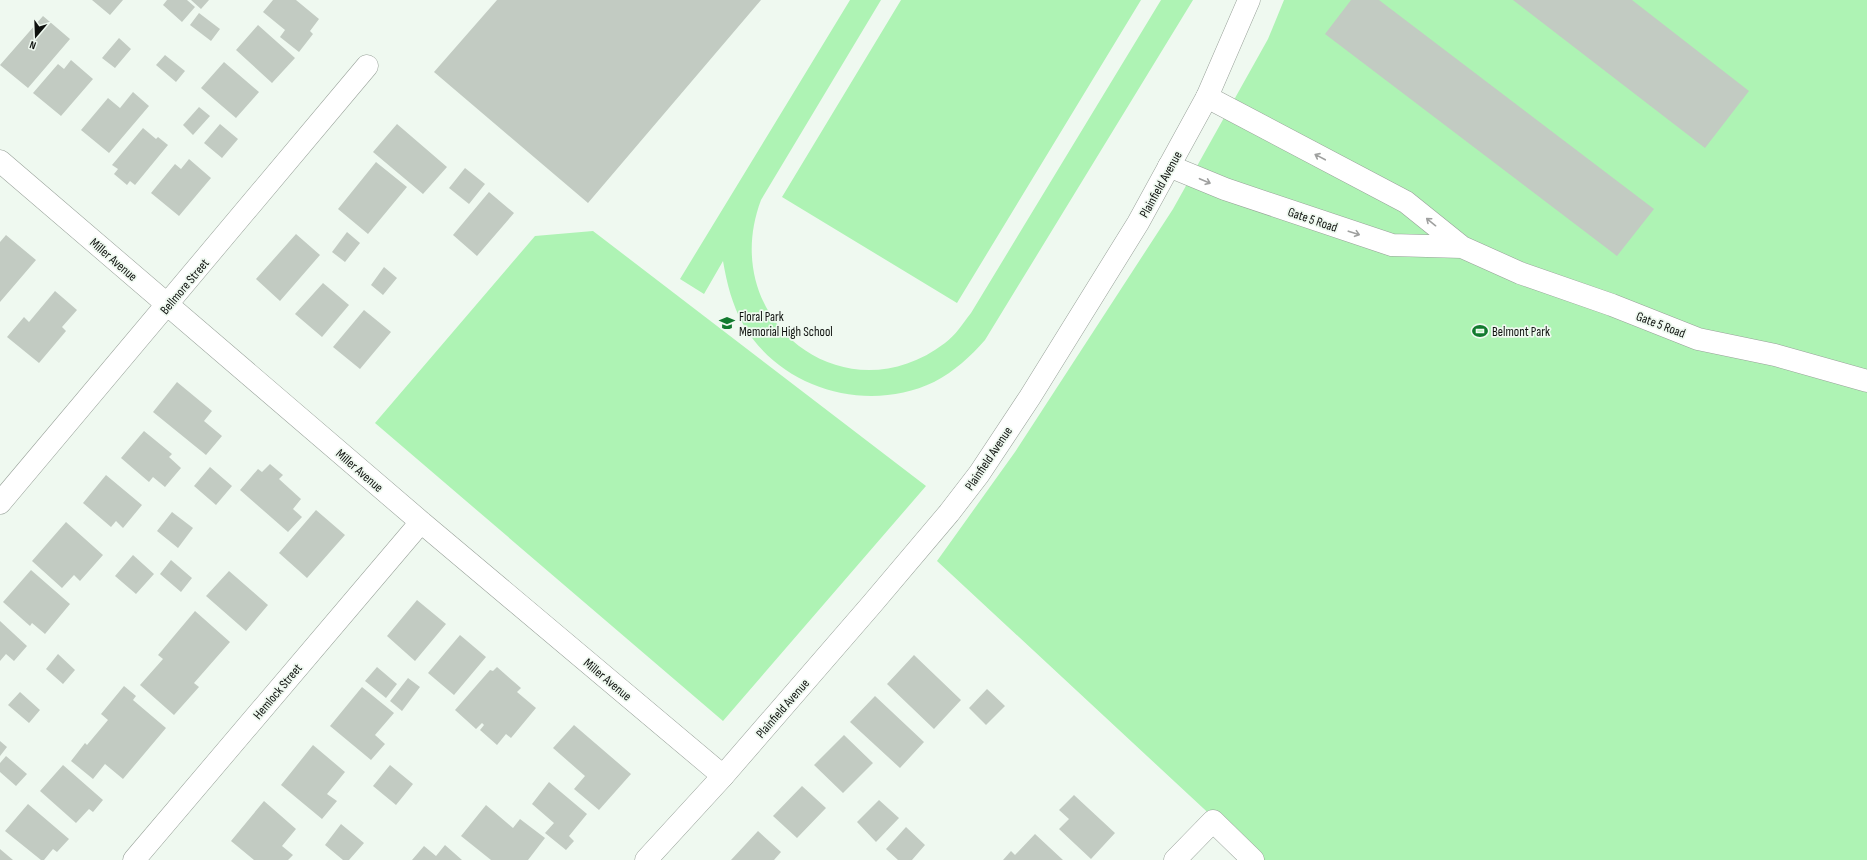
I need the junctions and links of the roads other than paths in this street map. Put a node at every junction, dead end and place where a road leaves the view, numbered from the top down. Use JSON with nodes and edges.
{"nodes":[{"id":1,"x":1249,"y":0,"type":"edge"},
{"id":2,"x":367,"y":66,"type":"dead end"},
{"id":3,"x":1207,"y":97,"type":"junction"},
{"id":4,"x":0,"y":161,"type":"edge"},
{"id":5,"x":1169,"y":166,"type":"junction"},
{"id":6,"x":1462,"y":247,"type":"junction"},
{"id":7,"x":168,"y":305,"type":"junction"},
{"id":8,"x":1867,"y":382,"type":"edge"},
{"id":9,"x":0,"y":504,"type":"edge"},
{"id":10,"x":421,"y":522,"type":"junction"},
{"id":11,"x":723,"y":776,"type":"junction"},
{"id":12,"x":134,"y":860,"type":"edge"},
{"id":13,"x":646,"y":860,"type":"edge"},
{"id":14,"x":1175,"y":860,"type":"edge"},
{"id":15,"x":1253,"y":860,"type":"edge"}],
"edges":[{"from":1,"to":3,"type":"street","name":"Plainfield Avenue"},
{"from":2,"to":7,"type":"street","name":"Bellmore Street"},
{"from":3,"to":5,"type":"street","name":"Plainfield Avenue"},
{"from":6,"to":3,"type":"street","name":"Gate 5 Road","one_way":true},
{"from":4,"to":7,"type":"street","name":"Miller Avenue"},
{"from":5,"to":6,"type":"street","name":"Gate 5 Road","one_way":true},
{"from":5,"to":11,"type":"street","name":"Plainfield Avenue"},
{"from":6,"to":8,"type":"street","name":"Gate 5 Road"},
{"from":7,"to":9,"type":"street","name":"Bellmore Street"},
{"from":7,"to":10,"type":"street","name":"Miller Avenue"},
{"from":10,"to":11,"type":"street","name":"Miller Avenue"},
{"from":10,"to":12,"type":"street","name":"Hemlock Street"},
{"from":11,"to":13,"type":"street","name":"Plainfield Avenue"},
{"from":14,"to":15,"type":"street"}]}
